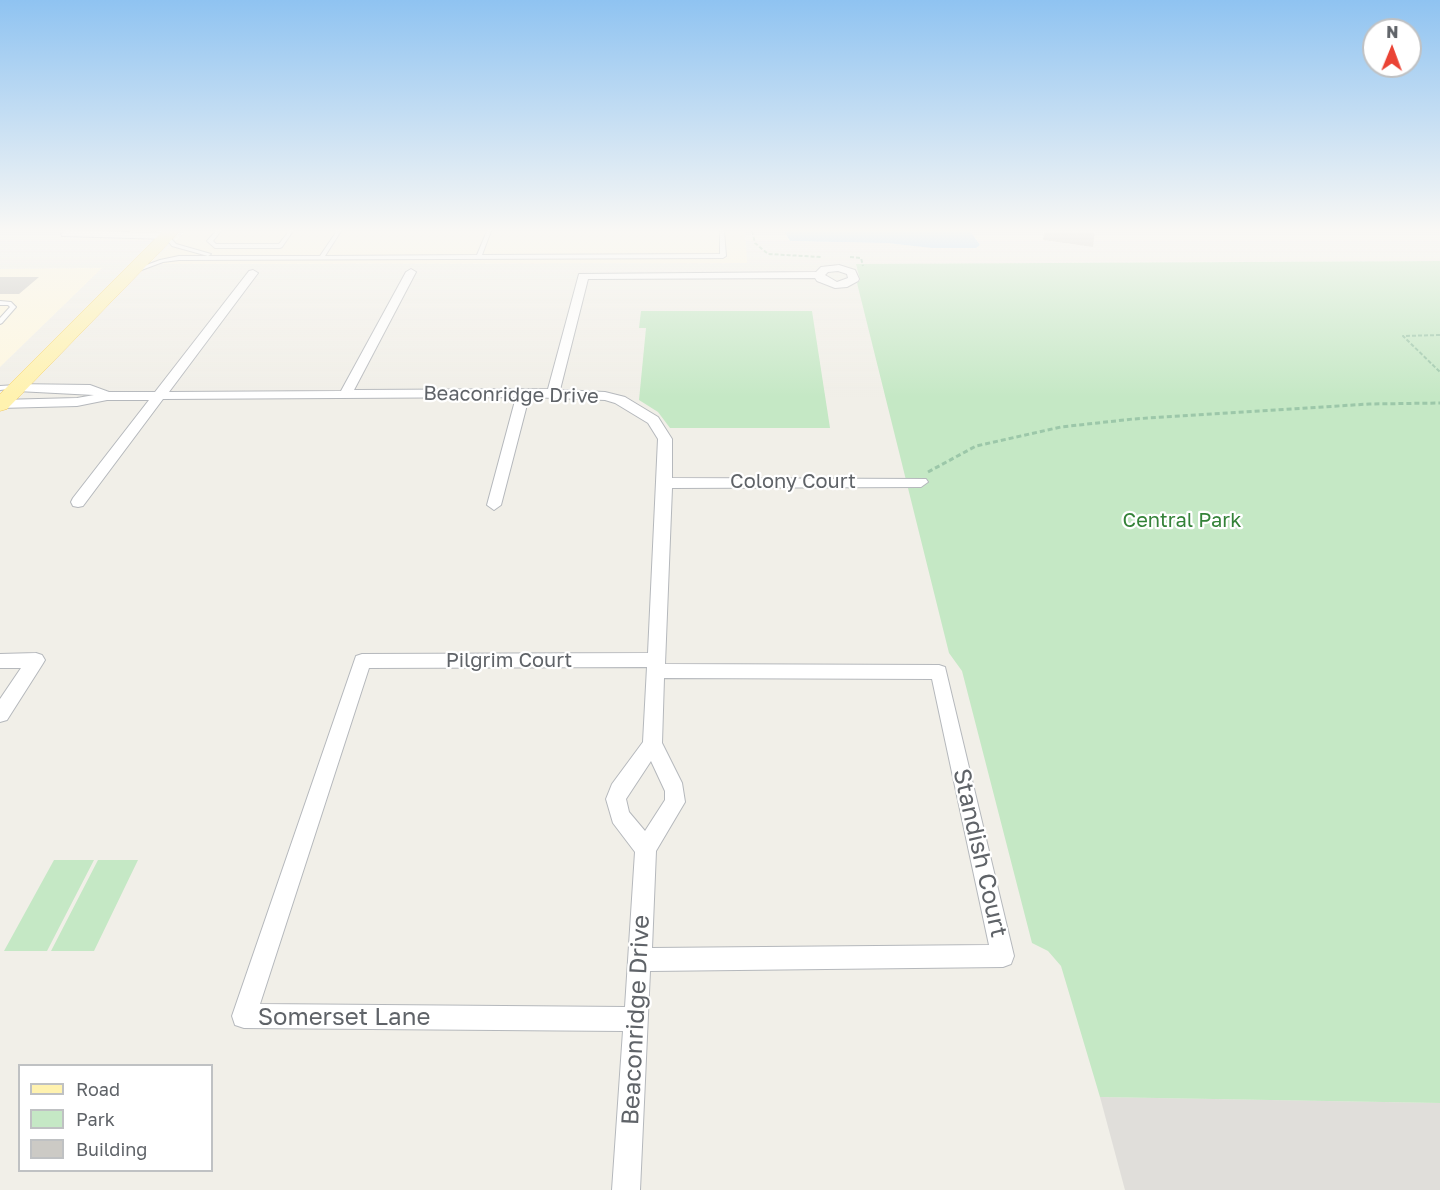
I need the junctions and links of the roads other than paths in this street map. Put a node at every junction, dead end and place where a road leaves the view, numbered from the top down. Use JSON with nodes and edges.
{"nodes":[{"id":1,"x":107,"y":287,"type":"edge"},
{"id":2,"x":114,"y":287,"type":"edge"},
{"id":3,"x":243,"y":287,"type":"edge"},
{"id":4,"x":403,"y":287,"type":"edge"},
{"id":5,"x":580,"y":287,"type":"edge"},
{"id":6,"x":0,"y":303,"type":"edge"},
{"id":7,"x":0,"y":322,"type":"edge"},
{"id":8,"x":524,"y":393,"type":"junction"},
{"id":9,"x":553,"y":393,"type":"junction"},
{"id":10,"x":346,"y":394,"type":"junction"},
{"id":11,"x":3,"y":395,"type":"edge"},
{"id":12,"x":161,"y":395,"type":"junction"},
{"id":13,"x":107,"y":396,"type":"junction"},
{"id":14,"x":923,"y":477,"type":"road end"},
{"id":15,"x":664,"y":483,"type":"junction"},
{"id":16,"x":78,"y":502,"type":"dead end"},
{"id":17,"x":494,"y":505,"type":"dead end"},
{"id":18,"x":0,"y":661,"type":"edge"},
{"id":19,"x":362,"y":661,"type":"joint"},
{"id":20,"x":656,"y":666,"type":"junction"},
{"id":21,"x":0,"y":714,"type":"edge"},
{"id":22,"x":652,"y":744,"type":"junction"},
{"id":23,"x":646,"y":849,"type":"junction"},
{"id":24,"x":640,"y":960,"type":"junction"},
{"id":25,"x":637,"y":1019,"type":"junction"},
{"id":26,"x":626,"y":1190,"type":"edge"}],
"edges":[{"from":1,"to":11,"type":"main road"},
{"from":2,"to":11,"type":"main road"},
{"from":3,"to":12,"type":"street"},
{"from":4,"to":10,"type":"street"},
{"from":5,"to":9,"type":"street"},
{"from":6,"to":7,"type":"lane"},
{"from":8,"to":9,"type":"street","name":"Beaconridge Drive"},
{"from":8,"to":10,"type":"street","name":"Beaconridge Drive"},
{"from":8,"to":17,"type":"street"},
{"from":9,"to":15,"type":"street","name":"Beaconridge Drive"},
{"from":10,"to":12,"type":"street","name":"Beaconridge Drive"},
{"from":11,"to":13,"type":"street","name":"Beaconridge Drive"},
{"from":11,"to":13,"type":"street","name":"Beaconridge Drive"},
{"from":12,"to":13,"type":"street","name":"Beaconridge Drive"},
{"from":12,"to":16,"type":"street"},
{"from":14,"to":15,"type":"street","name":"Colony Court"},
{"from":15,"to":20,"type":"street","name":"Beaconridge Drive"},
{"from":18,"to":21,"type":"street"},
{"from":19,"to":20,"type":"street","name":"Pilgrim Court"},
{"from":19,"to":25,"type":"street","name":"Somerset Lane"},
{"from":20,"to":22,"type":"street","name":"Beaconridge Drive"},
{"from":20,"to":24,"type":"street","name":"Standish Court"},
{"from":22,"to":23,"type":"street","name":"Beaconridge Drive"},
{"from":22,"to":23,"type":"street"},
{"from":23,"to":24,"type":"street","name":"Beaconridge Drive"},
{"from":24,"to":25,"type":"street","name":"Beaconridge Drive"},
{"from":25,"to":26,"type":"street","name":"Beaconridge Drive"}]}
